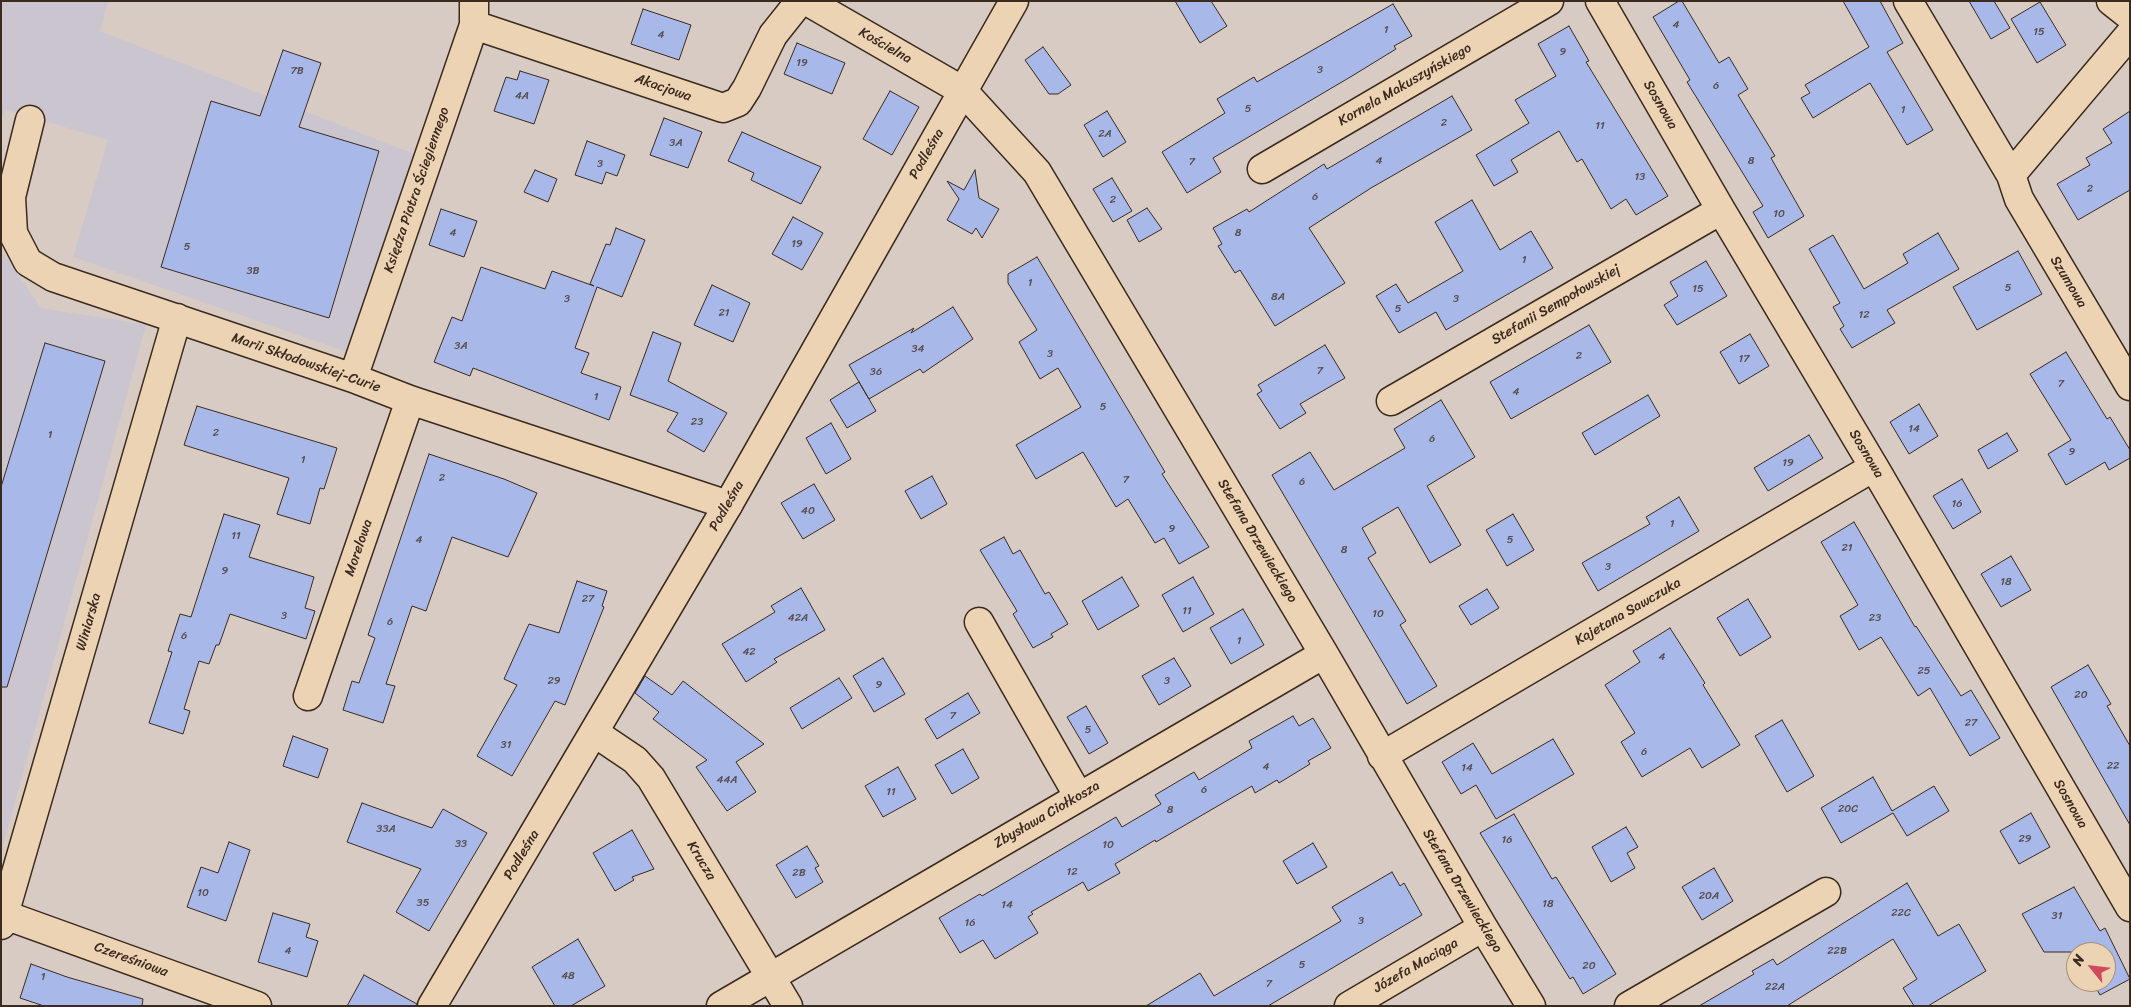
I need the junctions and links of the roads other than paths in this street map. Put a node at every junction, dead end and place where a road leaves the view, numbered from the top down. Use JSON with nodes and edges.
{"nodes":[{"id":1,"x":800,"y":1,"type":"edge"},
{"id":2,"x":808,"y":1,"type":"edge"},
{"id":3,"x":1014,"y":1,"type":"edge"},
{"id":4,"x":1549,"y":1,"type":"edge"},
{"id":5,"x":1600,"y":1,"type":"edge"},
{"id":6,"x":1908,"y":1,"type":"edge"},
{"id":7,"x":2111,"y":1,"type":"edge"},
{"id":8,"x":474,"y":13,"type":"edge"},
{"id":9,"x":2130,"y":16,"type":"edge"},
{"id":10,"x":2130,"y":34,"type":"edge"},
{"id":11,"x":963,"y":91,"type":"junction"},
{"id":12,"x":30,"y":120,"type":"dead end"},
{"id":13,"x":1262,"y":169,"type":"dead end"},
{"id":14,"x":2011,"y":175,"type":"junction"},
{"id":15,"x":1721,"y":210,"type":"junction"},
{"id":16,"x":176,"y":318,"type":"junction"},
{"id":17,"x":353,"y":378,"type":"junction"},
{"id":18,"x":2130,"y":386,"type":"edge"},
{"id":19,"x":410,"y":400,"type":"junction"},
{"id":20,"x":1391,"y":401,"type":"dead end"},
{"id":21,"x":1874,"y":468,"type":"junction"},
{"id":22,"x":728,"y":505,"type":"junction"},
{"id":23,"x":979,"y":622,"type":"dead end"},
{"id":24,"x":1324,"y":654,"type":"junction"},
{"id":25,"x":308,"y":696,"type":"dead end"},
{"id":26,"x":595,"y":732,"type":"junction"},
{"id":27,"x":1382,"y":756,"type":"junction"},
{"id":28,"x":1079,"y":797,"type":"junction"},
{"id":29,"x":1826,"y":892,"type":"dead end"},
{"id":30,"x":2130,"y":907,"type":"edge"},
{"id":31,"x":3,"y":920,"type":"edge"},
{"id":32,"x":1483,"y":927,"type":"junction"},
{"id":33,"x":770,"y":976,"type":"junction"},
{"id":34,"x":257,"y":1006,"type":"edge"},
{"id":35,"x":432,"y":1006,"type":"edge"},
{"id":36,"x":721,"y":1006,"type":"edge"},
{"id":37,"x":788,"y":1006,"type":"edge"},
{"id":38,"x":1348,"y":1006,"type":"edge"},
{"id":39,"x":1531,"y":1006,"type":"edge"},
{"id":40,"x":1629,"y":1006,"type":"edge"}],
"edges":[{"from":1,"to":8,"type":"street","name":"Akacjowa"},
{"from":2,"to":11,"type":"street","name":"Kościelna"},
{"from":3,"to":11,"type":"street","name":"Podleśna"},
{"from":4,"to":13,"type":"street","name":"Kornela Makuszyńskiego"},
{"from":5,"to":15,"type":"street","name":"Sosnowa"},
{"from":6,"to":14,"type":"street","name":"Szumowa"},
{"from":7,"to":9,"type":"street"},
{"from":8,"to":17,"type":"street","name":"Księdza Piotra Ściegiennego"},
{"from":10,"to":14,"type":"street"},
{"from":11,"to":22,"type":"street","name":"Podleśna"},
{"from":11,"to":24,"type":"street","name":"Stefana Drzewieckiego"},
{"from":12,"to":16,"type":"street","name":"Marii Skłodowskiej-Curie"},
{"from":14,"to":18,"type":"street","name":"Szumowa"},
{"from":15,"to":20,"type":"street","name":"Stefanii Sempołowskiej"},
{"from":15,"to":21,"type":"street","name":"Sosnowa"},
{"from":16,"to":17,"type":"street","name":"Marii Skłodowskiej-Curie"},
{"from":16,"to":31,"type":"street","name":"Winiarska"},
{"from":17,"to":19,"type":"street","name":"Marii Skłodowskiej-Curie"},
{"from":19,"to":22,"type":"street","name":"Marii Skłodowskiej-Curie"},
{"from":19,"to":25,"type":"street","name":"Morelowa"},
{"from":21,"to":27,"type":"street","name":"Kajetana Sawczuka"},
{"from":21,"to":30,"type":"street","name":"Sosnowa"},
{"from":22,"to":26,"type":"street","name":"Podleśna"},
{"from":23,"to":28,"type":"street"},
{"from":24,"to":27,"type":"street","name":"Stefana Drzewieckiego"},
{"from":24,"to":28,"type":"street","name":"Zbysława Ciołkosza"},
{"from":26,"to":33,"type":"street","name":"Krucza"},
{"from":26,"to":35,"type":"street","name":"Podleśna"},
{"from":27,"to":32,"type":"street","name":"Stefana Drzewieckiego"},
{"from":28,"to":33,"type":"street","name":"Zbysława Ciołkosza"},
{"from":29,"to":40,"type":"street"},
{"from":31,"to":34,"type":"street","name":"Czereśniowa"},
{"from":32,"to":38,"type":"street","name":"Józefa Maciąga"},
{"from":32,"to":39,"type":"street","name":"Stefana Drzewieckiego"},
{"from":33,"to":36,"type":"street","name":"Zbysława Ciołkosza"},
{"from":33,"to":37,"type":"street","name":"Krucza"}]}
